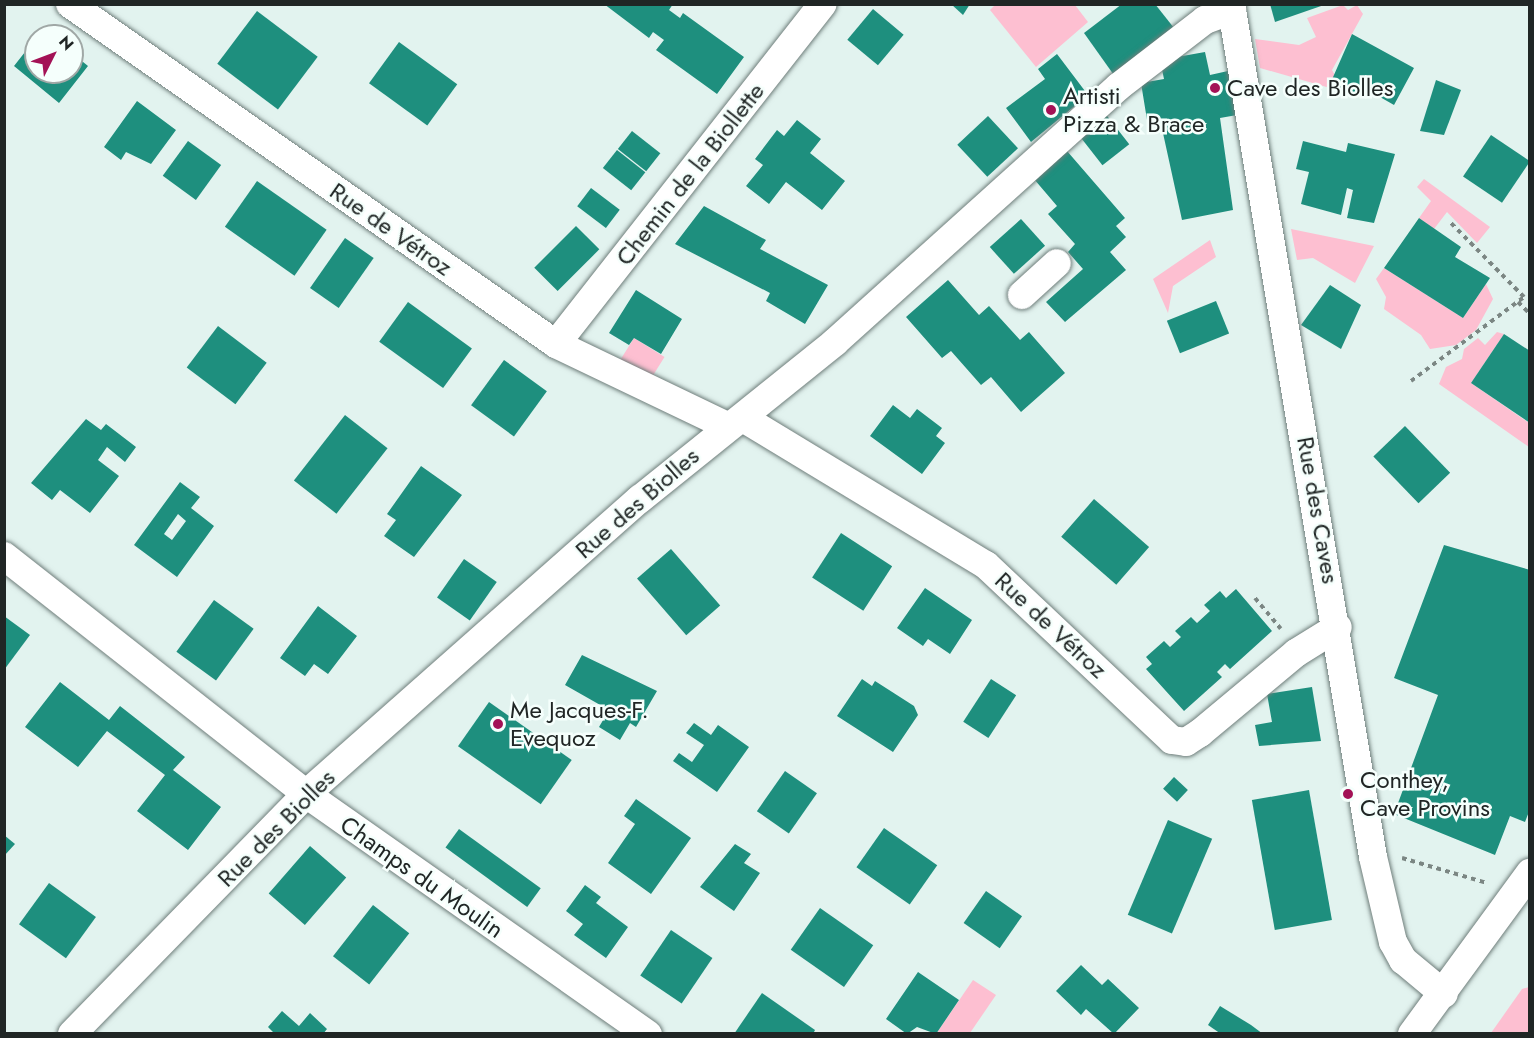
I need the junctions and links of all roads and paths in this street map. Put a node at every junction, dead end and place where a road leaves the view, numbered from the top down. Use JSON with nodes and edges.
{"nodes":[{"id":1,"x":70,"y":4,"type":"edge"},
{"id":2,"x":824,"y":4,"type":"edge"},
{"id":3,"x":1232,"y":7,"type":"edge"},
{"id":4,"x":1449,"y":221,"type":"dead end"},
{"id":5,"x":1057,"y":263,"type":"dead end"},
{"id":6,"x":1022,"y":295,"type":"dead end"},
{"id":7,"x":1518,"y":302,"type":"junction"},
{"id":8,"x":1530,"y":314,"type":"edge"},
{"id":9,"x":556,"y":344,"type":"junction"},
{"id":10,"x":1411,"y":381,"type":"dead end"},
{"id":11,"x":735,"y":422,"type":"junction"},
{"id":12,"x":4,"y":556,"type":"edge"},
{"id":13,"x":1255,"y":598,"type":"dead end"},
{"id":14,"x":1338,"y":627,"type":"junction"},
{"id":15,"x":1271,"y":634,"type":"dead end"},
{"id":16,"x":306,"y":794,"type":"junction"},
{"id":17,"x":1390,"y":854,"type":"dead end"},
{"id":18,"x":1530,"y":873,"type":"edge"},
{"id":19,"x":1496,"y":886,"type":"dead end"},
{"id":20,"x":1444,"y":994,"type":"junction"},
{"id":21,"x":72,"y":1034,"type":"edge"},
{"id":22,"x":648,"y":1034,"type":"edge"},
{"id":23,"x":1412,"y":1034,"type":"edge"}],
"edges":[{"from":1,"to":9,"type":"street","name":"Rue de Vétroz"},
{"from":2,"to":9,"type":"street","name":"Chemin de la Biollette"},
{"from":3,"to":11,"type":"street","name":"Rue des Biolles"},
{"from":3,"to":14,"type":"street","name":"Rue des Caves"},
{"from":4,"to":7,"type":"path"},
{"from":5,"to":6,"type":"street"},
{"from":7,"to":8,"type":"path"},
{"from":7,"to":10,"type":"path"},
{"from":9,"to":11,"type":"street","name":"Rue de Vétroz"},
{"from":11,"to":14,"type":"street","name":"Rue de Vétroz"},
{"from":11,"to":16,"type":"street","name":"Rue des Biolles"},
{"from":12,"to":16,"type":"street","name":"Champs du Moulin"},
{"from":13,"to":15,"type":"path"},
{"from":14,"to":20,"type":"street","name":"Rue des Caves"},
{"from":16,"to":21,"type":"street","name":"Rue des Biolles"},
{"from":16,"to":22,"type":"street","name":"Champs du Moulin"},
{"from":17,"to":19,"type":"path"},
{"from":18,"to":20,"type":"street"},
{"from":20,"to":23,"type":"street"}]}
